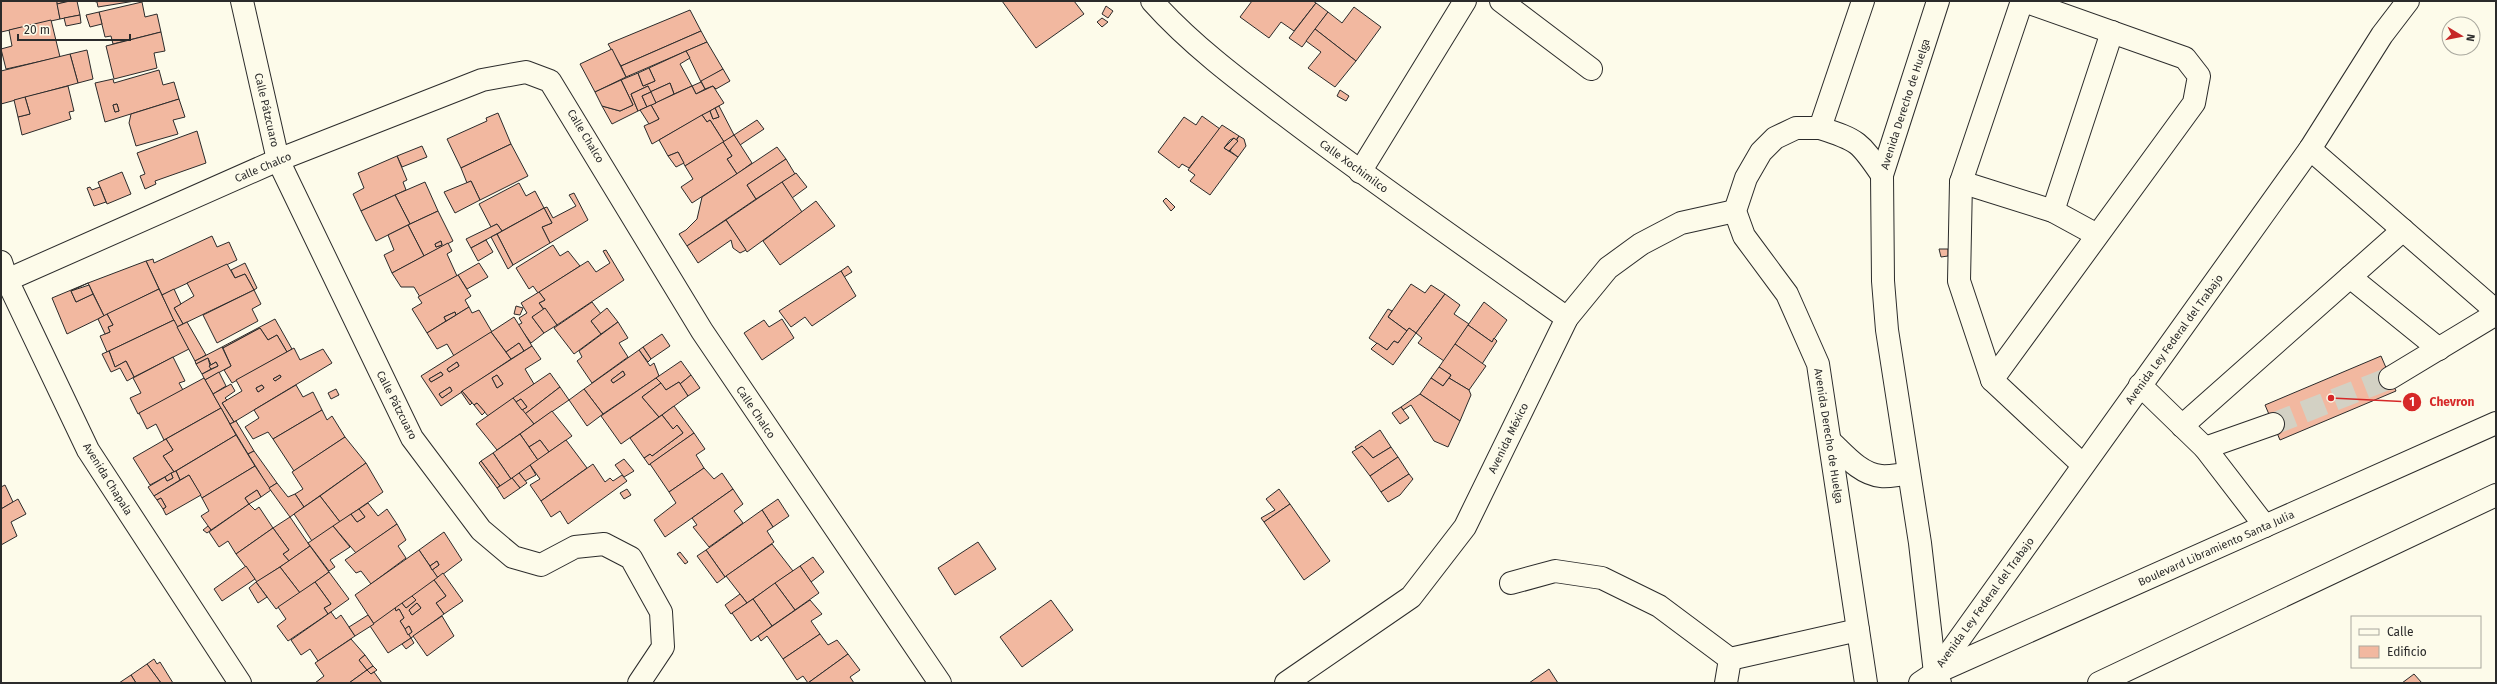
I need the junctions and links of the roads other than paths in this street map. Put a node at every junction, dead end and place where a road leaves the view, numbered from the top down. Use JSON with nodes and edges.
{"nodes":[{"id":1,"x":242,"y":1,"type":"edge"},
{"id":2,"x":1152,"y":1,"type":"edge"},
{"id":3,"x":1465,"y":1,"type":"edge"},
{"id":4,"x":1501,"y":1,"type":"edge"},
{"id":5,"x":1864,"y":1,"type":"edge"},
{"id":6,"x":1938,"y":1,"type":"edge"},
{"id":7,"x":2023,"y":1,"type":"edge"},
{"id":8,"x":2386,"y":1,"type":"edge"},
{"id":9,"x":2408,"y":1,"type":"edge"},
{"id":10,"x":2112,"y":32,"type":"junction"},
{"id":11,"x":2382,"y":35,"type":"junction"},
{"id":12,"x":1591,"y":69,"type":"dead end"},
{"id":13,"x":1820,"y":128,"type":"junction"},
{"id":14,"x":2310,"y":149,"type":"junction"},
{"id":15,"x":278,"y":160,"type":"junction"},
{"id":16,"x":1360,"y":172,"type":"junction"},
{"id":17,"x":1882,"y":175,"type":"junction"},
{"id":18,"x":1961,"y":182,"type":"junction"},
{"id":19,"x":1735,"y":211,"type":"junction"},
{"id":20,"x":2053,"y":211,"type":"junction"},
{"id":21,"x":2403,"y":230,"type":"junction"},
{"id":22,"x":2097,"y":235,"type":"junction"},
{"id":23,"x":4,"y":271,"type":"edge"},
{"id":24,"x":2350,"y":278,"type":"junction"},
{"id":25,"x":2496,"y":311,"type":"edge"},
{"id":26,"x":2496,"y":314,"type":"edge"},
{"id":27,"x":1567,"y":318,"type":"junction"},
{"id":28,"x":2439,"y":349,"type":"junction"},
{"id":29,"x":2390,"y":378,"type":"tunnel mouth"},
{"id":30,"x":1992,"y":380,"type":"junction"},
{"id":31,"x":2140,"y":386,"type":"junction"},
{"id":32,"x":2496,"y":423,"type":"edge"},
{"id":33,"x":2273,"y":424,"type":"tunnel mouth"},
{"id":34,"x":2182,"y":426,"type":"junction"},
{"id":35,"x":1830,"y":441,"type":"junction"},
{"id":36,"x":2205,"y":448,"type":"junction"},
{"id":37,"x":2083,"y":465,"type":"junction"},
{"id":38,"x":1909,"y":474,"type":"junction"},
{"id":39,"x":2493,"y":501,"type":"edge"},
{"id":40,"x":2265,"y":526,"type":"junction"},
{"id":41,"x":1511,"y":583,"type":"dead end"},
{"id":42,"x":1858,"y":630,"type":"junction"},
{"id":43,"x":1730,"y":659,"type":"junction"},
{"id":44,"x":1932,"y":680,"type":"edge"},
{"id":45,"x":240,"y":683,"type":"edge"},
{"id":46,"x":639,"y":683,"type":"edge"},
{"id":47,"x":940,"y":683,"type":"edge"},
{"id":48,"x":1286,"y":683,"type":"edge"},
{"id":49,"x":1726,"y":683,"type":"edge"},
{"id":50,"x":1866,"y":683,"type":"edge"},
{"id":51,"x":2099,"y":683,"type":"edge"}],
"edges":[{"from":1,"to":15,"type":"street","name":"Calle Pátzcuaro"},
{"from":2,"to":16,"type":"street","name":"Calle Xochimilco"},
{"from":3,"to":16,"type":"street"},
{"from":4,"to":12,"type":"street"},
{"from":5,"to":13,"type":"street"},
{"from":6,"to":17,"type":"street","name":"Avenida Derecho de Huelga"},
{"from":7,"to":10,"type":"street"},
{"from":7,"to":18,"type":"street"},
{"from":8,"to":11,"type":"street"},
{"from":9,"to":11,"type":"street","name":"Avenida Ley Federal del Trabajo"},
{"from":10,"to":20,"type":"street"},
{"from":10,"to":22,"type":"street"},
{"from":11,"to":14,"type":"street","name":"Avenida Ley Federal del Trabajo"},
{"from":13,"to":17,"type":"street"},
{"from":13,"to":19,"type":"street"},
{"from":14,"to":21,"type":"street"},
{"from":14,"to":31,"type":"street","name":"Avenida Ley Federal del Trabajo"},
{"from":15,"to":23,"type":"street","name":"Calle Chalco"},
{"from":15,"to":46,"type":"street","name":"Calle Pátzcuaro"},
{"from":15,"to":47,"type":"street","name":"Calle Chalco"},
{"from":16,"to":27,"type":"street","name":"Calle Xochimilco"},
{"from":17,"to":38,"type":"street","name":"Avenida Derecho de Huelga"},
{"from":18,"to":20,"type":"street"},
{"from":18,"to":30,"type":"street"},
{"from":19,"to":27,"type":"street","name":"Avenida México"},
{"from":19,"to":35,"type":"street","name":"Avenida Derecho de Huelga"},
{"from":20,"to":22,"type":"street"},
{"from":21,"to":24,"type":"street"},
{"from":21,"to":25,"type":"street"},
{"from":22,"to":30,"type":"street"},
{"from":23,"to":45,"type":"street","name":"Avenida Chapala"},
{"from":24,"to":28,"type":"street"},
{"from":24,"to":34,"type":"street"},
{"from":26,"to":28,"type":"street"},
{"from":27,"to":48,"type":"street","name":"Avenida México"},
{"from":28,"to":29,"type":"street"},
{"from":30,"to":37,"type":"street"},
{"from":31,"to":34,"type":"street"},
{"from":31,"to":37,"type":"street","name":"Avenida Ley Federal del Trabajo"},
{"from":32,"to":40,"type":"street","name":"Boulevard Libramiento Santa Julia"},
{"from":33,"to":36,"type":"street"},
{"from":34,"to":36,"type":"street"},
{"from":35,"to":38,"type":"street"},
{"from":35,"to":42,"type":"street","name":"Avenida Derecho de Huelga"},
{"from":36,"to":40,"type":"street"},
{"from":37,"to":44,"type":"street","name":"Avenida Ley Federal del Trabajo"},
{"from":38,"to":44,"type":"street","name":"Avenida Derecho de Huelga"},
{"from":39,"to":51,"type":"street"},
{"from":40,"to":44,"type":"street","name":"Boulevard Libramiento Santa Julia"},
{"from":41,"to":43,"type":"street"},
{"from":42,"to":43,"type":"street"},
{"from":42,"to":50,"type":"street","name":"Avenida Derecho de Huelga"},
{"from":43,"to":49,"type":"street"}]}
